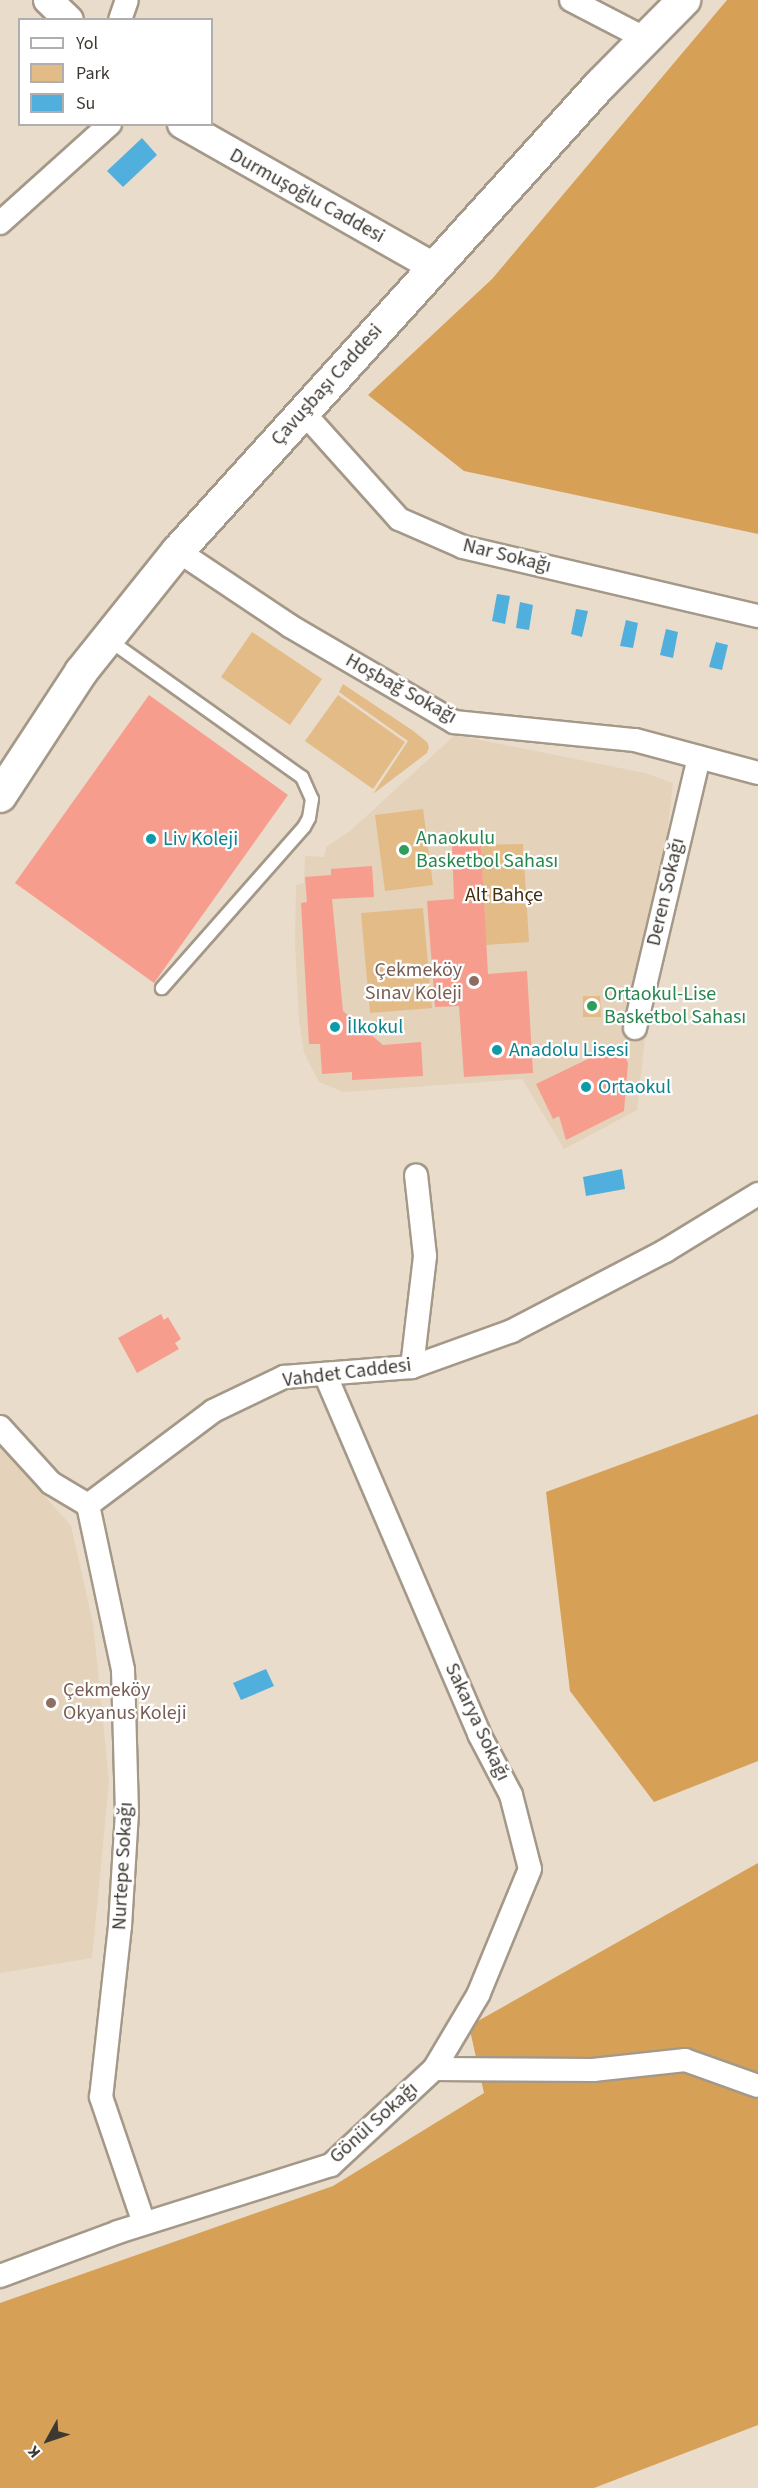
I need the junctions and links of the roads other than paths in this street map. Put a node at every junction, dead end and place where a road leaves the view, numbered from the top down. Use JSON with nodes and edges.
{"nodes":[{"id":1,"x":48,"y":0,"type":"edge"},
{"id":2,"x":127,"y":0,"type":"edge"},
{"id":3,"x":571,"y":0,"type":"edge"},
{"id":4,"x":684,"y":0,"type":"edge"},
{"id":5,"x":67,"y":18,"type":"edge"},
{"id":6,"x":121,"y":18,"type":"edge"},
{"id":7,"x":646,"y":39,"type":"junction"},
{"id":8,"x":108,"y":126,"type":"edge"},
{"id":9,"x":186,"y":126,"type":"edge"},
{"id":10,"x":0,"y":223,"type":"edge"},
{"id":11,"x":434,"y":267,"type":"junction"},
{"id":12,"x":303,"y":412,"type":"junction"},
{"id":13,"x":178,"y":551,"type":"junction"},
{"id":14,"x":758,"y":616,"type":"edge"},
{"id":15,"x":108,"y":639,"type":"junction"},
{"id":16,"x":699,"y":758,"type":"junction"},
{"id":17,"x":758,"y":773,"type":"edge"},
{"id":18,"x":0,"y":796,"type":"edge"},
{"id":19,"x":162,"y":988,"type":"dead end"},
{"id":20,"x":635,"y":1028,"type":"dead end"},
{"id":21,"x":416,"y":1175,"type":"dead end"},
{"id":22,"x":758,"y":1194,"type":"edge"},
{"id":23,"x":412,"y":1367,"type":"junction"},
{"id":24,"x":324,"y":1374,"type":"junction"},
{"id":25,"x":0,"y":1427,"type":"edge"},
{"id":26,"x":88,"y":1505,"type":"junction"},
{"id":27,"x":434,"y":2069,"type":"junction"},
{"id":28,"x":758,"y":2086,"type":"edge"},
{"id":29,"x":144,"y":2223,"type":"junction"},
{"id":30,"x":0,"y":2276,"type":"edge"}],
"edges":[{"from":1,"to":5,"type":"street"},
{"from":2,"to":6,"type":"street"},
{"from":3,"to":7,"type":"street"},
{"from":4,"to":7,"type":"main road","name":"Çavuşbaşı Caddesi"},
{"from":7,"to":11,"type":"main road","name":"Çavuşbaşı Caddesi"},
{"from":8,"to":10,"type":"street"},
{"from":9,"to":11,"type":"street","name":"Durmuşoğlu Caddesi"},
{"from":11,"to":12,"type":"main road","name":"Çavuşbaşı Caddesi"},
{"from":12,"to":13,"type":"main road","name":"Çavuşbaşı Caddesi"},
{"from":12,"to":14,"type":"street","name":"Nar Sokağı"},
{"from":13,"to":15,"type":"main road","name":"Çavuşbaşı Caddesi"},
{"from":13,"to":16,"type":"street","name":"Hoşbağ Sokağı"},
{"from":15,"to":18,"type":"main road","name":"Çavuşbaşı Caddesi"},
{"from":15,"to":19,"type":"lane"},
{"from":16,"to":17,"type":"street","name":"Hoşbağ Sokağı"},
{"from":16,"to":20,"type":"street","name":"Deren Sokağı"},
{"from":21,"to":23,"type":"street"},
{"from":22,"to":23,"type":"street","name":"Vahdet Caddesi"},
{"from":23,"to":24,"type":"street","name":"Vahdet Caddesi"},
{"from":24,"to":26,"type":"street","name":"Vahdet Caddesi"},
{"from":24,"to":27,"type":"street","name":"Sakarya Sokağı"},
{"from":25,"to":26,"type":"street"},
{"from":26,"to":29,"type":"street","name":"Nurtepe Sokağı"},
{"from":27,"to":28,"type":"street","name":"Gönül Sokağı"},
{"from":27,"to":29,"type":"street","name":"Gönül Sokağı"},
{"from":29,"to":30,"type":"street","name":"Gönül Sokağı"}]}
